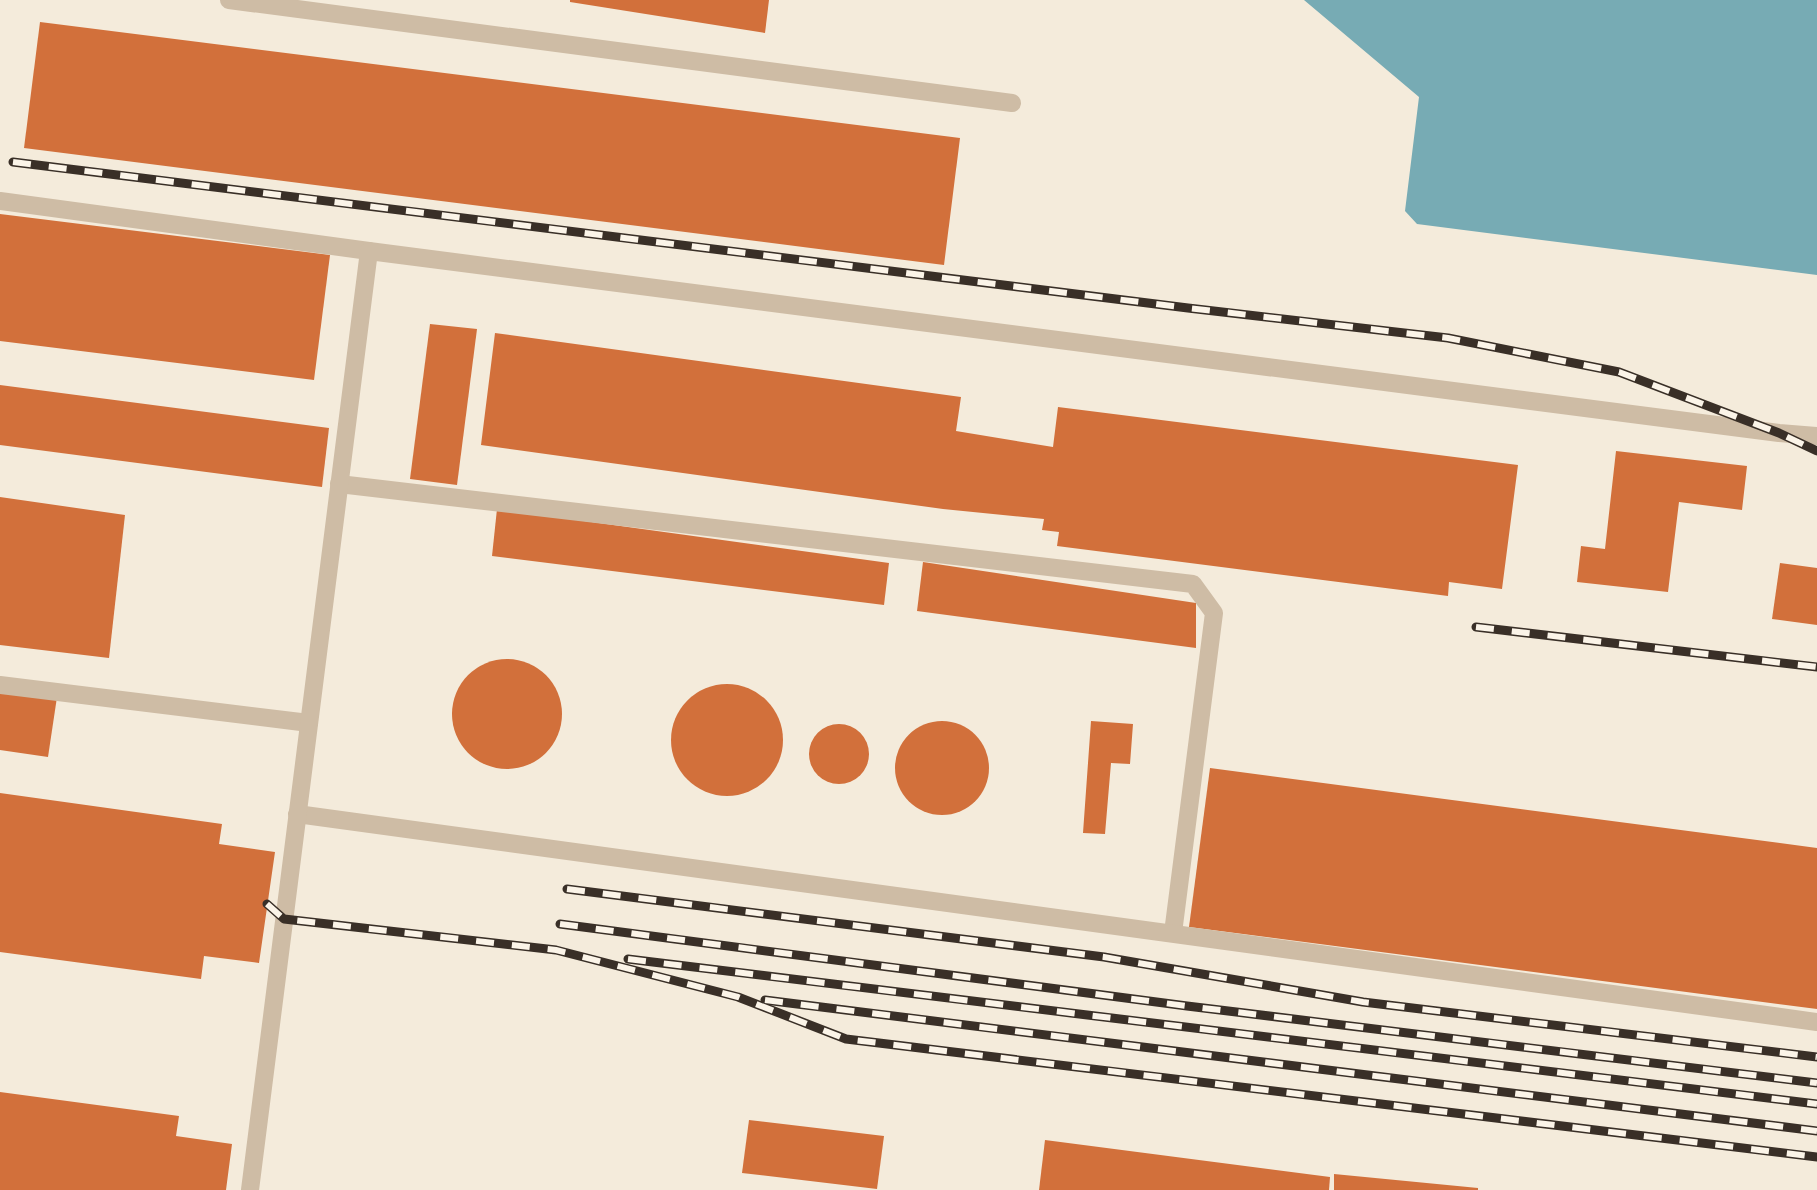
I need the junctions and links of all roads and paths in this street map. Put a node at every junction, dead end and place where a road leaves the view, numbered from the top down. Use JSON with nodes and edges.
{"nodes":[{"id":1,"x":229,"y":0,"type":"edge"},
{"id":2,"x":1012,"y":103,"type":"dead end"},
{"id":3,"x":0,"y":201,"type":"edge"},
{"id":4,"x":369,"y":251,"type":"junction"},
{"id":5,"x":1817,"y":436,"type":"edge"},
{"id":6,"x":339,"y":484,"type":"junction"},
{"id":7,"x":0,"y":685,"type":"edge"},
{"id":8,"x":309,"y":723,"type":"junction"},
{"id":9,"x":297,"y":814,"type":"junction"},
{"id":10,"x":1173,"y":933,"type":"junction"},
{"id":11,"x":1817,"y":1022,"type":"edge"},
{"id":12,"x":250,"y":1190,"type":"edge"}],
"edges":[{"from":1,"to":2,"type":"lane"},
{"from":3,"to":4,"type":"lane"},
{"from":4,"to":5,"type":"lane"},
{"from":4,"to":6,"type":"lane"},
{"from":6,"to":8,"type":"lane"},
{"from":6,"to":10,"type":"lane"},
{"from":7,"to":8,"type":"lane"},
{"from":8,"to":9,"type":"lane"},
{"from":9,"to":10,"type":"lane"},
{"from":9,"to":12,"type":"lane"},
{"from":10,"to":11,"type":"lane"}]}
